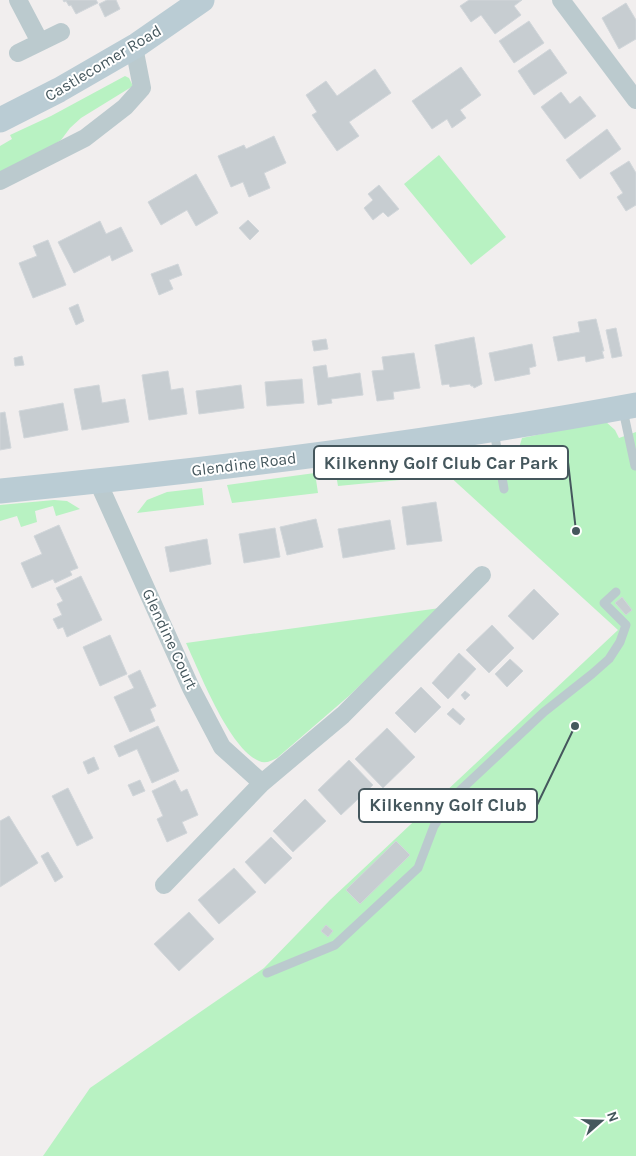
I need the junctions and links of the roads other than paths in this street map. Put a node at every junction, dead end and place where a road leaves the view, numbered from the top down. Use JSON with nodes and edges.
{"nodes":[{"id":1,"x":18,"y":0,"type":"edge"},
{"id":2,"x":202,"y":0,"type":"edge"},
{"id":3,"x":561,"y":0,"type":"edge"},
{"id":4,"x":61,"y":32,"type":"dead end"},
{"id":5,"x":40,"y":42,"type":"junction"},
{"id":6,"x":134,"y":47,"type":"junction"},
{"id":7,"x":18,"y":53,"type":"dead end"},
{"id":8,"x":636,"y":100,"type":"edge"},
{"id":9,"x":0,"y":120,"type":"edge"},
{"id":10,"x":0,"y":181,"type":"edge"},
{"id":11,"x":629,"y":406,"type":"edge"},
{"id":12,"x":494,"y":430,"type":"junction"},
{"id":13,"x":635,"y":466,"type":"edge"},
{"id":14,"x":98,"y":482,"type":"junction"},
{"id":15,"x":504,"y":489,"type":"dead end"},
{"id":16,"x":0,"y":491,"type":"edge"},
{"id":17,"x":482,"y":575,"type":"dead end"},
{"id":18,"x":616,"y":592,"type":"dead end"},
{"id":19,"x":262,"y":783,"type":"junction"},
{"id":20,"x":164,"y":885,"type":"dead end"},
{"id":21,"x":267,"y":974,"type":"dead end"}],
"edges":[{"from":1,"to":5,"type":"street"},
{"from":2,"to":6,"type":"street","name":"Castlecomer Road"},
{"from":3,"to":8,"type":"street"},
{"from":4,"to":5,"type":"street"},
{"from":5,"to":7,"type":"street"},
{"from":6,"to":9,"type":"street","name":"Castlecomer Road"},
{"from":6,"to":10,"type":"street"},
{"from":11,"to":12,"type":"street","name":"Glendine Road"},
{"from":11,"to":13,"type":"lane"},
{"from":12,"to":14,"type":"street","name":"Glendine Road"},
{"from":12,"to":15,"type":"lane"},
{"from":14,"to":16,"type":"street","name":"Glendine Road"},
{"from":14,"to":19,"type":"street","name":"Glendine Court"},
{"from":17,"to":19,"type":"street"},
{"from":18,"to":21,"type":"lane"},
{"from":19,"to":20,"type":"street"}]}
